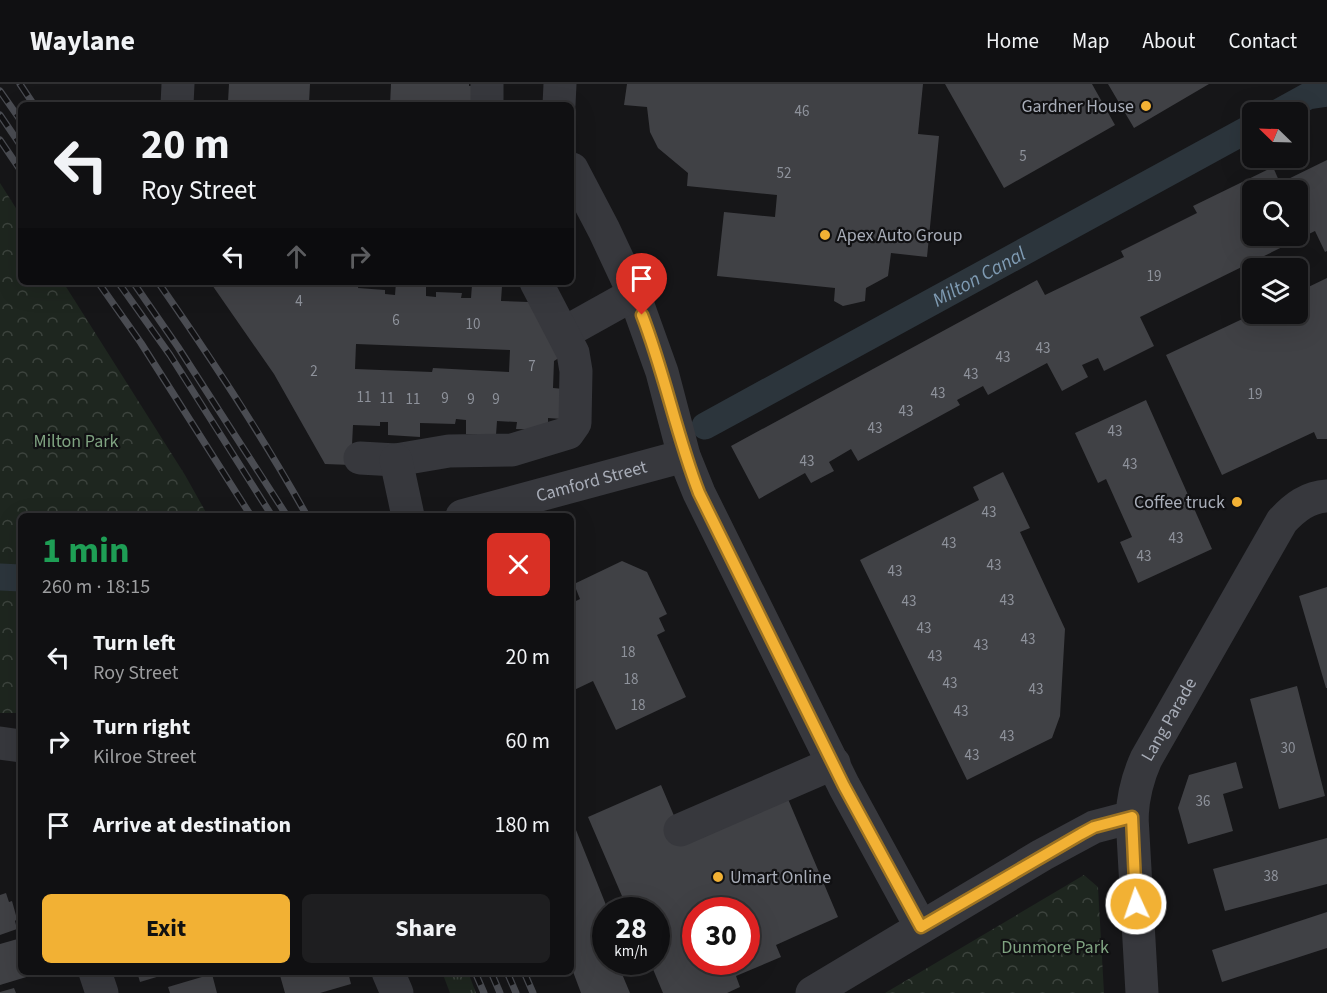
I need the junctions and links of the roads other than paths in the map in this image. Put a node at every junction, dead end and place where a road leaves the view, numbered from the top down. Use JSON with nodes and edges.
{"nodes":[{"id":1,"x":178,"y":84,"type":"edge"},
{"id":2,"x":488,"y":84,"type":"edge"},
{"id":3,"x":560,"y":84,"type":"edge"},
{"id":4,"x":177,"y":102,"type":"edge"},
{"id":5,"x":487,"y":102,"type":"edge"},
{"id":6,"x":559,"y":102,"type":"edge"},
{"id":7,"x":575,"y":185,"type":"edge"},
{"id":8,"x":538,"y":285,"type":"edge"},
{"id":9,"x":634,"y":294,"type":"junction"},
{"id":10,"x":564,"y":333,"type":"junction"},
{"id":11,"x":684,"y":456,"type":"junction"},
{"id":12,"x":360,"y":458,"type":"dead end"},
{"id":13,"x":396,"y":460,"type":"junction"},
{"id":14,"x":1327,"y":496,"type":"edge"},
{"id":15,"x":407,"y":513,"type":"edge"},
{"id":16,"x":473,"y":513,"type":"edge"},
{"id":17,"x":0,"y":743,"type":"edge"},
{"id":18,"x":18,"y":746,"type":"edge"},
{"id":19,"x":834,"y":763,"type":"junction"},
{"id":20,"x":1132,"y":817,"type":"junction"},
{"id":21,"x":680,"y":830,"type":"dead end"},
{"id":22,"x":921,"y":927,"type":"junction"},
{"id":23,"x":96,"y":975,"type":"edge"},
{"id":24,"x":102,"y":993,"type":"edge"},
{"id":25,"x":812,"y":993,"type":"edge"},
{"id":26,"x":1142,"y":993,"type":"edge"}],
"edges":[{"from":1,"to":4,"type":"street"},
{"from":2,"to":5,"type":"street"},
{"from":3,"to":6,"type":"street"},
{"from":7,"to":9,"type":"street"},
{"from":8,"to":10,"type":"street"},
{"from":9,"to":10,"type":"street"},
{"from":9,"to":11,"type":"street"},
{"from":10,"to":13,"type":"street"},
{"from":11,"to":16,"type":"street","name":"Camford Street"},
{"from":11,"to":19,"type":"street"},
{"from":12,"to":13,"type":"street"},
{"from":13,"to":15,"type":"street"},
{"from":14,"to":20,"type":"street","name":"Lang Parade"},
{"from":17,"to":18,"type":"street"},
{"from":19,"to":21,"type":"street"},
{"from":19,"to":22,"type":"street"},
{"from":20,"to":22,"type":"street"},
{"from":20,"to":26,"type":"street","name":"Lang Parade"},
{"from":22,"to":25,"type":"street"},
{"from":23,"to":24,"type":"street"}]}
